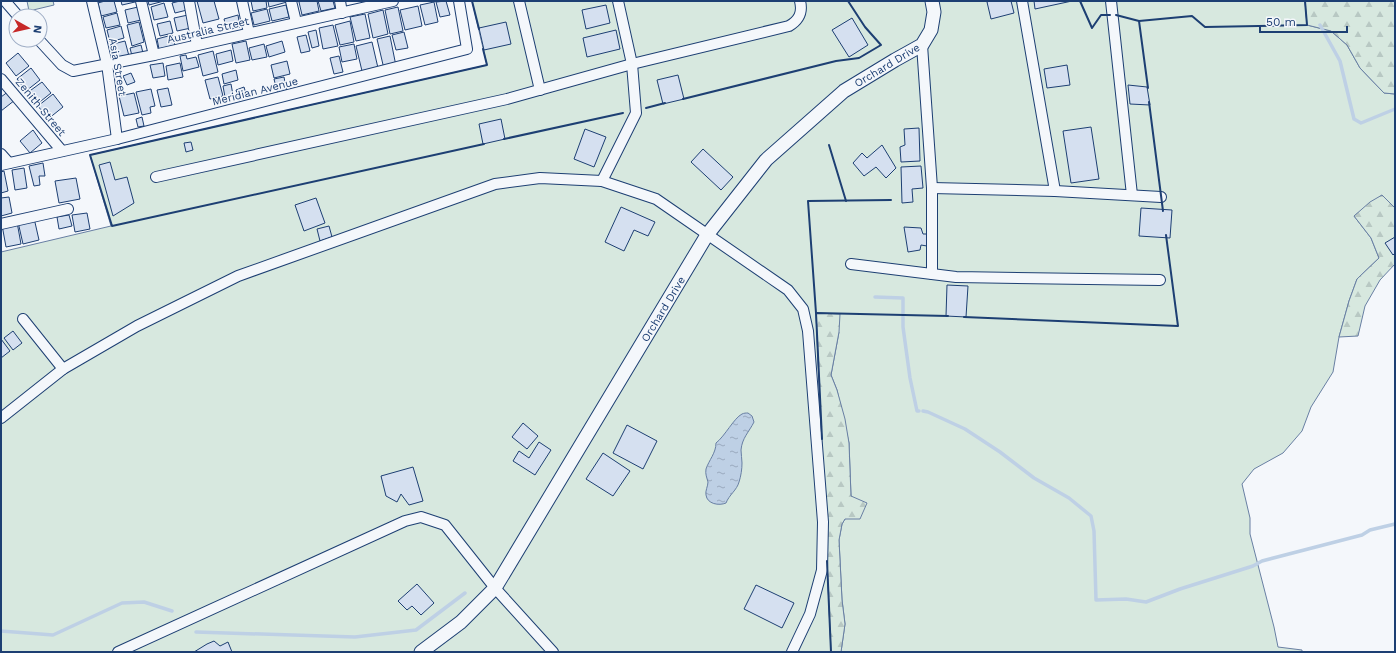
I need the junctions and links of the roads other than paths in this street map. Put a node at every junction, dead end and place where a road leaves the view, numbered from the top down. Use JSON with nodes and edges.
{"nodes":[{"id":1,"x":92,"y":1,"type":"edge"},
{"id":2,"x":141,"y":1,"type":"edge"},
{"id":3,"x":189,"y":1,"type":"edge"},
{"id":4,"x":242,"y":1,"type":"edge"},
{"id":5,"x":291,"y":1,"type":"edge"},
{"id":6,"x":340,"y":1,"type":"edge"},
{"id":7,"x":392,"y":1,"type":"edge"},
{"id":8,"x":459,"y":1,"type":"edge"},
{"id":9,"x":519,"y":1,"type":"edge"},
{"id":10,"x":618,"y":1,"type":"edge"},
{"id":11,"x":800,"y":1,"type":"edge"},
{"id":12,"x":932,"y":1,"type":"edge"},
{"id":13,"x":1022,"y":1,"type":"edge"},
{"id":14,"x":1111,"y":1,"type":"edge"},
{"id":15,"x":342,"y":13,"type":"junction"},
{"id":16,"x":296,"y":22,"type":"junction"},
{"id":17,"x":249,"y":33,"type":"junction"},
{"id":18,"x":197,"y":45,"type":"junction"},
{"id":19,"x":922,"y":45,"type":"junction"},
{"id":20,"x":46,"y":48,"type":"edge"},
{"id":21,"x":154,"y":55,"type":"junction"},
{"id":22,"x":107,"y":64,"type":"junction"},
{"id":23,"x":632,"y":64,"type":"junction"},
{"id":24,"x":1,"y":79,"type":"edge"},
{"id":25,"x":540,"y":90,"type":"junction"},
{"id":26,"x":117,"y":139,"type":"junction"},
{"id":27,"x":62,"y":151,"type":"junction"},
{"id":28,"x":1,"y":154,"type":"edge"},
{"id":29,"x":5,"y":164,"type":"edge"},
{"id":30,"x":156,"y":177,"type":"dead end"},
{"id":31,"x":602,"y":181,"type":"junction"},
{"id":32,"x":932,"y":188,"type":"junction"},
{"id":33,"x":1055,"y":192,"type":"junction"},
{"id":34,"x":1132,"y":195,"type":"junction"},
{"id":35,"x":1161,"y":197,"type":"dead end"},
{"id":36,"x":68,"y":209,"type":"dead end"},
{"id":37,"x":1,"y":224,"type":"edge"},
{"id":38,"x":707,"y":235,"type":"junction"},
{"id":39,"x":851,"y":264,"type":"dead end"},
{"id":40,"x":932,"y":274,"type":"junction"},
{"id":41,"x":1160,"y":280,"type":"dead end"},
{"id":42,"x":23,"y":319,"type":"dead end"},
{"id":43,"x":63,"y":369,"type":"junction"},
{"id":44,"x":1,"y":418,"type":"edge"},
{"id":45,"x":495,"y":588,"type":"junction"},
{"id":46,"x":118,"y":652,"type":"edge"},
{"id":47,"x":421,"y":652,"type":"edge"},
{"id":48,"x":553,"y":652,"type":"edge"},
{"id":49,"x":792,"y":652,"type":"edge"}],
"edges":[{"from":1,"to":22,"type":"street","name":"Asia Street"},
{"from":2,"to":21,"type":"street"},
{"from":3,"to":18,"type":"street"},
{"from":4,"to":17,"type":"street"},
{"from":5,"to":16,"type":"street"},
{"from":6,"to":15,"type":"street"},
{"from":7,"to":15,"type":"street","name":"Australia Street"},
{"from":8,"to":26,"type":"street","name":"Meridian Avenue"},
{"from":9,"to":25,"type":"street"},
{"from":10,"to":23,"type":"street"},
{"from":11,"to":23,"type":"street"},
{"from":12,"to":19,"type":"street","name":"Orchard Drive"},
{"from":13,"to":33,"type":"street"},
{"from":14,"to":34,"type":"street"},
{"from":15,"to":16,"type":"street","name":"Australia Street"},
{"from":16,"to":17,"type":"street","name":"Australia Street"},
{"from":17,"to":18,"type":"street","name":"Australia Street"},
{"from":18,"to":21,"type":"street","name":"Australia Street"},
{"from":19,"to":32,"type":"street"},
{"from":19,"to":38,"type":"street","name":"Orchard Drive"},
{"from":20,"to":22,"type":"street","name":"Australia Street"},
{"from":21,"to":22,"type":"street","name":"Australia Street"},
{"from":22,"to":26,"type":"street","name":"Asia Street"},
{"from":23,"to":25,"type":"street"},
{"from":23,"to":31,"type":"street"},
{"from":24,"to":27,"type":"street","name":"Zenith Street"},
{"from":25,"to":30,"type":"street"},
{"from":26,"to":27,"type":"street","name":"Meridian Avenue"},
{"from":27,"to":29,"type":"street","name":"Meridian Avenue"},
{"from":28,"to":29,"type":"street"},
{"from":31,"to":38,"type":"street"},
{"from":31,"to":43,"type":"street"},
{"from":32,"to":33,"type":"street"},
{"from":32,"to":40,"type":"street"},
{"from":33,"to":34,"type":"street"},
{"from":34,"to":35,"type":"street"},
{"from":36,"to":37,"type":"street"},
{"from":38,"to":45,"type":"street","name":"Orchard Drive"},
{"from":38,"to":49,"type":"street"},
{"from":39,"to":40,"type":"street"},
{"from":40,"to":41,"type":"street"},
{"from":42,"to":43,"type":"street"},
{"from":43,"to":44,"type":"street"},
{"from":45,"to":46,"type":"street"},
{"from":45,"to":47,"type":"street","name":"Orchard Drive"},
{"from":45,"to":48,"type":"street"}]}
